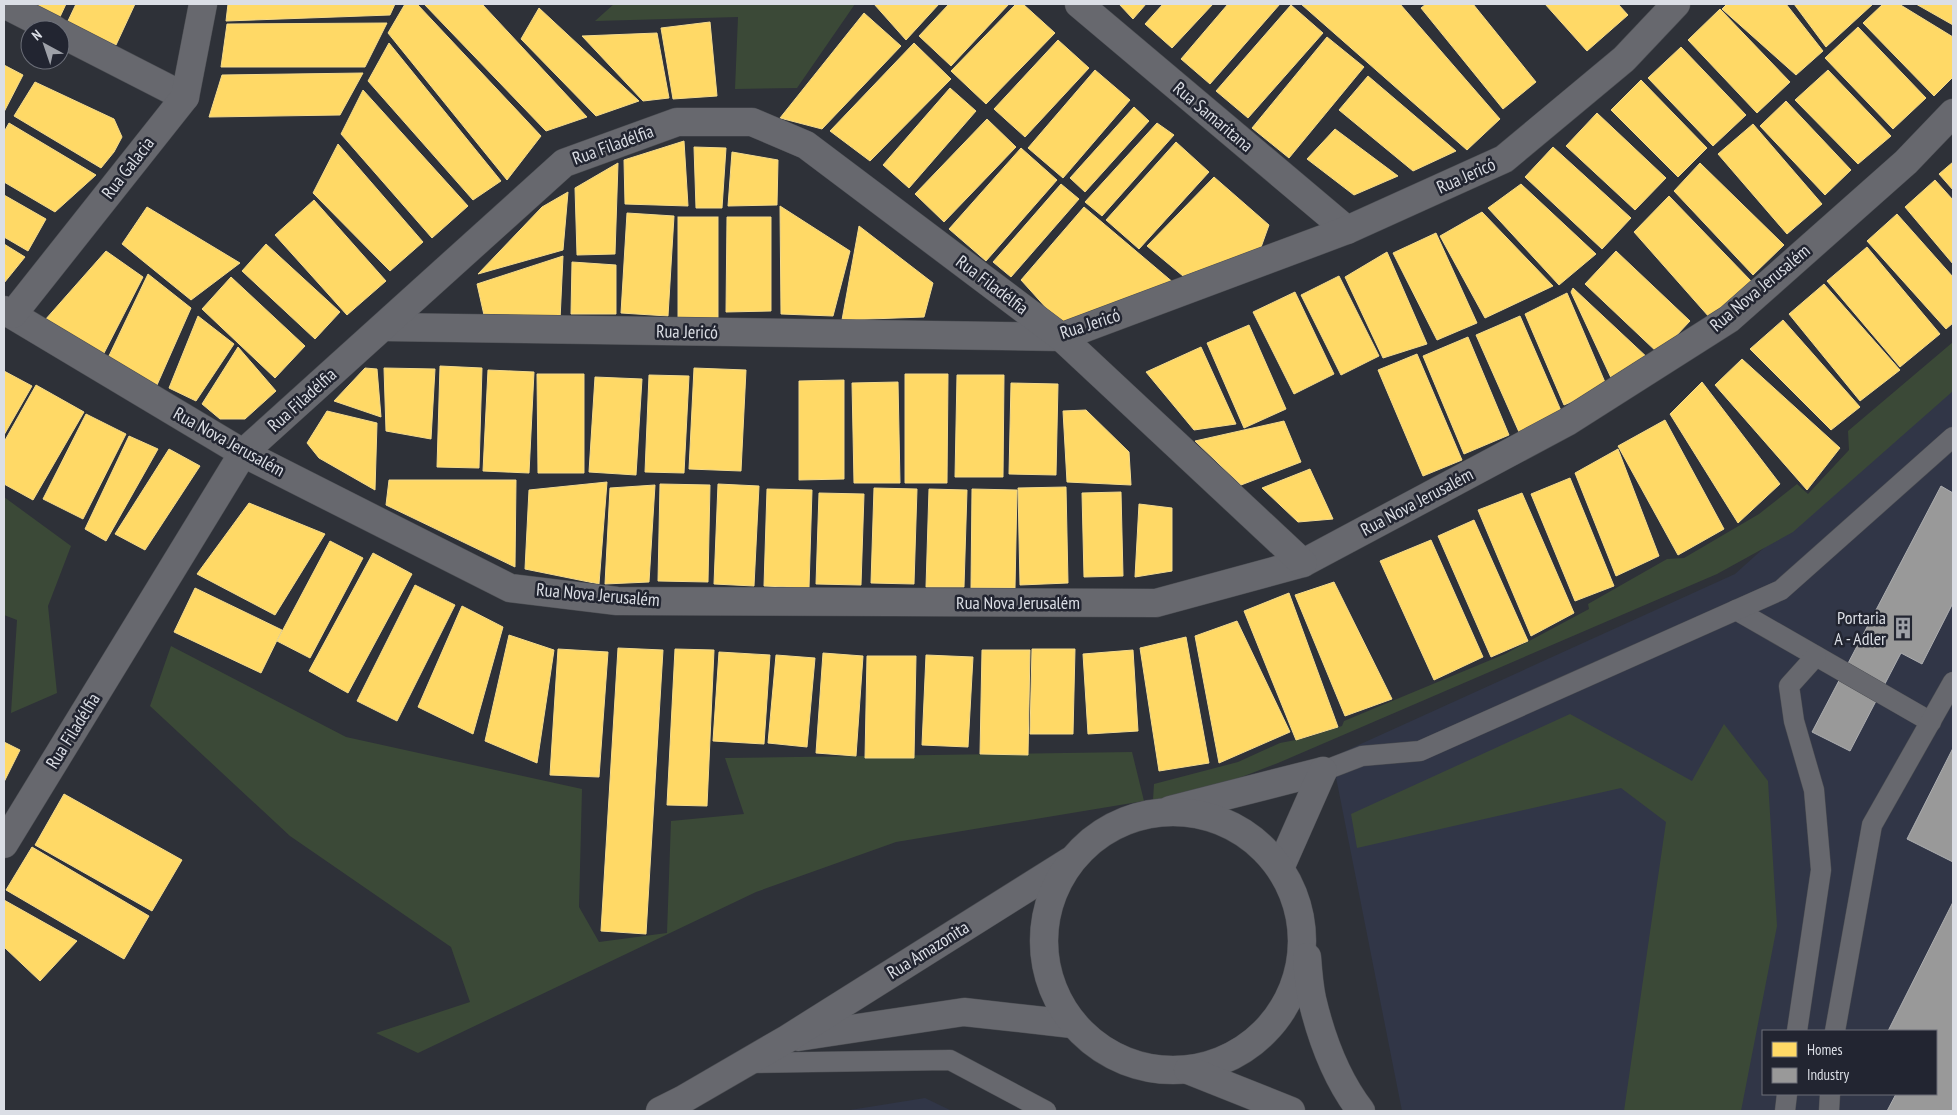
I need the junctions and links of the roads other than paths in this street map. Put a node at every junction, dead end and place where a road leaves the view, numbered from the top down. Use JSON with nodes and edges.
{"nodes":[{"id":1,"x":4,"y":4,"type":"edge"},
{"id":2,"x":202,"y":4,"type":"edge"},
{"id":3,"x":1079,"y":4,"type":"edge"},
{"id":4,"x":1676,"y":4,"type":"edge"},
{"id":5,"x":35,"y":20,"type":"edge"},
{"id":6,"x":70,"y":38,"type":"edge"},
{"id":7,"x":185,"y":97,"type":"junction"},
{"id":8,"x":1953,"y":113,"type":"edge"},
{"id":9,"x":1347,"y":230,"type":"junction"},
{"id":10,"x":8,"y":312,"type":"edge"},
{"id":11,"x":384,"y":327,"type":"junction"},
{"id":12,"x":1061,"y":337,"type":"junction"},
{"id":13,"x":1953,"y":437,"type":"edge"},
{"id":14,"x":243,"y":453,"type":"junction"},
{"id":15,"x":1303,"y":563,"type":"junction"},
{"id":16,"x":1736,"y":610,"type":"junction"},
{"id":17,"x":1816,"y":656,"type":"junction"},
{"id":18,"x":1953,"y":682,"type":"edge"},
{"id":19,"x":1930,"y":722,"type":"junction"},
{"id":20,"x":1323,"y":771,"type":"junction"},
{"id":21,"x":1170,"y":810,"type":"junction"},
{"id":22,"x":4,"y":844,"type":"edge"},
{"id":23,"x":1070,"y":861,"type":"junction"},
{"id":24,"x":1281,"y":866,"type":"junction"},
{"id":25,"x":1302,"y":918,"type":"junction"},
{"id":26,"x":1072,"y":1024,"type":"junction"},
{"id":27,"x":1796,"y":1030,"type":"edge"},
{"id":28,"x":1835,"y":1030,"type":"edge"},
{"id":29,"x":787,"y":1039,"type":"junction"},
{"id":30,"x":745,"y":1063,"type":"junction"},
{"id":31,"x":1188,"y":1070,"type":"junction"},
{"id":32,"x":1787,"y":1095,"type":"edge"},
{"id":33,"x":1830,"y":1095,"type":"edge"},
{"id":34,"x":660,"y":1111,"type":"edge"},
{"id":35,"x":1046,"y":1111,"type":"edge"},
{"id":36,"x":1291,"y":1111,"type":"edge"},
{"id":37,"x":1361,"y":1111,"type":"edge"},
{"id":38,"x":1784,"y":1111,"type":"edge"},
{"id":39,"x":1830,"y":1111,"type":"edge"}],
"edges":[{"from":1,"to":5,"type":"street"},
{"from":2,"to":7,"type":"street","name":"Rua Galacia"},
{"from":3,"to":9,"type":"street","name":"Rua Samaritana"},
{"from":4,"to":9,"type":"street","name":"Rua Jericó"},
{"from":6,"to":7,"type":"street"},
{"from":7,"to":10,"type":"street","name":"Rua Galacia"},
{"from":8,"to":15,"type":"street","name":"Rua Nova Jerusalém"},
{"from":9,"to":12,"type":"street","name":"Rua Jericó"},
{"from":10,"to":14,"type":"street","name":"Rua Nova Jerusalém"},
{"from":11,"to":12,"type":"street","name":"Rua Jericó"},
{"from":11,"to":12,"type":"street","name":"Rua Filadélfia"},
{"from":11,"to":14,"type":"street","name":"Rua Filadélfia"},
{"from":12,"to":15,"type":"street","name":"Rua Filadélfia"},
{"from":13,"to":16,"type":"lane"},
{"from":14,"to":15,"type":"street","name":"Rua Nova Jerusalém"},
{"from":14,"to":22,"type":"street","name":"Rua Filadélfia"},
{"from":16,"to":17,"type":"lane"},
{"from":16,"to":20,"type":"lane"},
{"from":17,"to":19,"type":"lane"},
{"from":17,"to":27,"type":"lane"},
{"from":18,"to":19,"type":"lane"},
{"from":19,"to":28,"type":"lane"},
{"from":20,"to":21,"type":"street","name":"Rua Amazonita"},
{"from":20,"to":24,"type":"street"},
{"from":21,"to":23,"type":"street","name":"Rua Amazonita"},
{"from":21,"to":24,"type":"street","name":"Rua Amazonita"},
{"from":23,"to":26,"type":"street","name":"Rua Amazonita"},
{"from":23,"to":29,"type":"street","name":"Rua Amazonita"},
{"from":24,"to":25,"type":"street","name":"Rua Amazonita"},
{"from":25,"to":31,"type":"street","name":"Rua Amazonita"},
{"from":25,"to":37,"type":"street","name":"Rua Amazonita"},
{"from":26,"to":29,"type":"street","name":"Rua Amazonita"},
{"from":26,"to":31,"type":"street","name":"Rua Amazonita"},
{"from":29,"to":30,"type":"street","name":"Rua Amazonita"},
{"from":30,"to":34,"type":"street","name":"Rua Amazonita"},
{"from":30,"to":35,"type":"lane"},
{"from":31,"to":36,"type":"street","name":"Rua Amazonita"},
{"from":32,"to":38,"type":"lane"},
{"from":33,"to":39,"type":"lane"}]}
